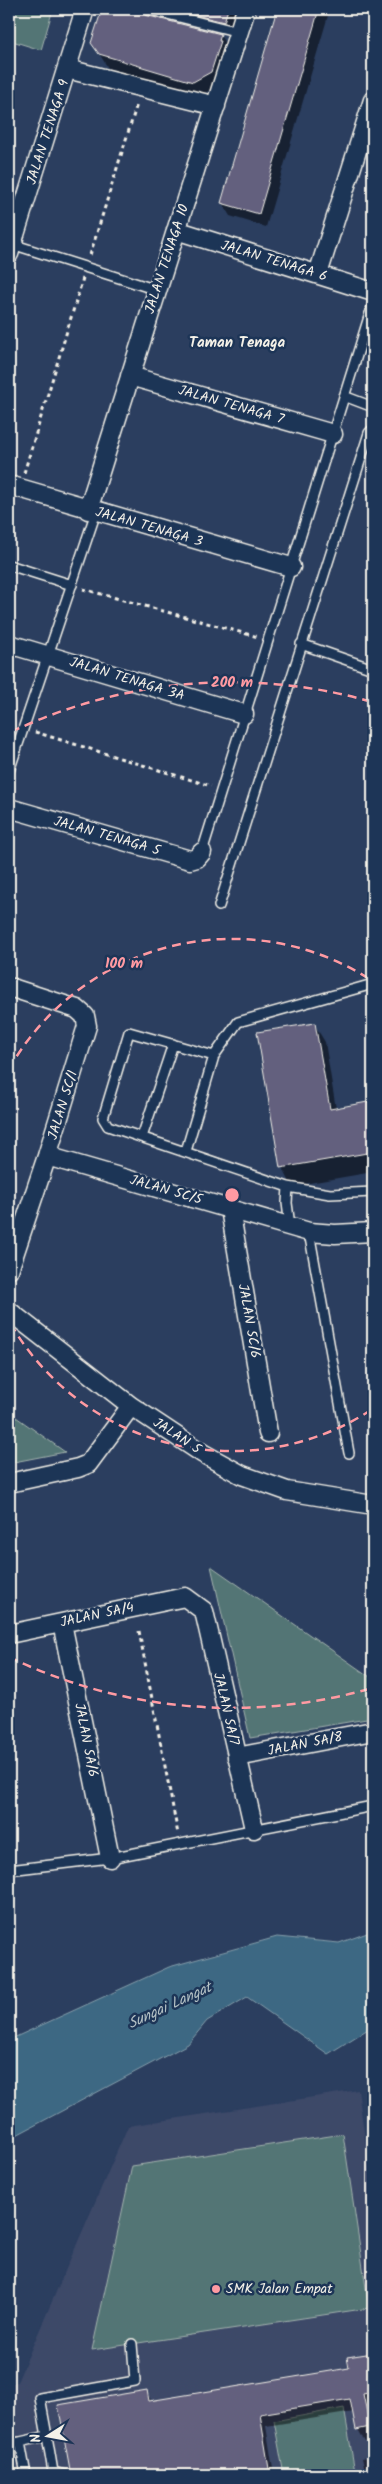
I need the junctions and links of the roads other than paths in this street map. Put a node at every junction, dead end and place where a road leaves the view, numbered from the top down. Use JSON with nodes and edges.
{"nodes":[{"id":1,"x":85,"y":9,"type":"edge"},
{"id":2,"x":147,"y":9,"type":"edge"},
{"id":3,"x":246,"y":9,"type":"edge"},
{"id":4,"x":239,"y":32,"type":"junction"},
{"id":5,"x":67,"y":69,"type":"junction"},
{"id":6,"x":373,"y":100,"type":"edge"},
{"id":7,"x":216,"y":106,"type":"junction"},
{"id":8,"x":176,"y":230,"type":"junction"},
{"id":9,"x":10,"y":249,"type":"edge"},
{"id":10,"x":318,"y":274,"type":"junction"},
{"id":11,"x":157,"y":290,"type":"junction"},
{"id":12,"x":373,"y":292,"type":"edge"},
{"id":13,"x":373,"y":304,"type":"edge"},
{"id":14,"x":130,"y":376,"type":"junction"},
{"id":15,"x":344,"y":396,"type":"junction"},
{"id":16,"x":373,"y":407,"type":"edge"},
{"id":17,"x":373,"y":428,"type":"edge"},
{"id":18,"x":333,"y":434,"type":"junction"},
{"id":19,"x":14,"y":486,"type":"edge"},
{"id":20,"x":92,"y":511,"type":"junction"},
{"id":21,"x":9,"y":565,"type":"edge"},
{"id":22,"x":291,"y":567,"type":"junction"},
{"id":23,"x":72,"y":585,"type":"junction"},
{"id":24,"x":9,"y":644,"type":"edge"},
{"id":25,"x":301,"y":644,"type":"junction"},
{"id":26,"x":49,"y":656,"type":"junction"},
{"id":27,"x":373,"y":669,"type":"edge"},
{"id":28,"x":244,"y":714,"type":"junction"},
{"id":29,"x":9,"y":771,"type":"edge"},
{"id":30,"x":9,"y":808,"type":"edge"},
{"id":31,"x":202,"y":852,"type":"joint"},
{"id":32,"x":219,"y":906,"type":"dead end"},
{"id":33,"x":373,"y":984,"type":"edge"},
{"id":34,"x":9,"y":987,"type":"edge"},
{"id":35,"x":173,"y":1044,"type":"junction"},
{"id":36,"x":214,"y":1056,"type":"junction"},
{"id":37,"x":142,"y":1137,"type":"junction"},
{"id":38,"x":186,"y":1151,"type":"junction"},
{"id":39,"x":47,"y":1156,"type":"junction"},
{"id":40,"x":288,"y":1187,"type":"junction"},
{"id":41,"x":373,"y":1192,"type":"edge"},
{"id":42,"x":230,"y":1209,"type":"junction"},
{"id":43,"x":283,"y":1224,"type":"junction"},
{"id":44,"x":309,"y":1232,"type":"junction"},
{"id":45,"x":373,"y":1232,"type":"edge"},
{"id":46,"x":9,"y":1270,"type":"edge"},
{"id":47,"x":9,"y":1311,"type":"edge"},
{"id":48,"x":131,"y":1406,"type":"junction"},
{"id":49,"x":268,"y":1433,"type":"dead end"},
{"id":50,"x":349,"y":1452,"type":"dead end"},
{"id":51,"x":9,"y":1483,"type":"edge"},
{"id":52,"x":373,"y":1505,"type":"edge"},
{"id":53,"x":185,"y":1597,"type":"joint"},
{"id":54,"x":62,"y":1623,"type":"junction"},
{"id":55,"x":9,"y":1634,"type":"edge"},
{"id":56,"x":373,"y":1731,"type":"edge"},
{"id":57,"x":237,"y":1757,"type":"junction"},
{"id":58,"x":373,"y":1806,"type":"edge"},
{"id":59,"x":254,"y":1829,"type":"junction"},
{"id":60,"x":110,"y":1858,"type":"junction"},
{"id":61,"x":9,"y":1870,"type":"edge"},
{"id":62,"x":132,"y":2344,"type":"dead end"},
{"id":63,"x":47,"y":2436,"type":"junction"},
{"id":64,"x":20,"y":2442,"type":"junction"},
{"id":65,"x":9,"y":2444,"type":"edge"},
{"id":66,"x":26,"y":2475,"type":"edge"},
{"id":67,"x":65,"y":2475,"type":"edge"}],
"edges":[{"from":1,"to":5,"type":"street","name":"JALAN TENAGA 9"},
{"from":2,"to":4,"type":"lane"},
{"from":3,"to":4,"type":"street","name":"JALAN TENAGA 10"},
{"from":4,"to":7,"type":"street","name":"JALAN TENAGA 10"},
{"from":5,"to":7,"type":"street"},
{"from":5,"to":9,"type":"street","name":"JALAN TENAGA 9"},
{"from":6,"to":10,"type":"street"},
{"from":7,"to":8,"type":"street","name":"JALAN TENAGA 10"},
{"from":8,"to":10,"type":"street","name":"JALAN TENAGA 6"},
{"from":8,"to":11,"type":"street","name":"JALAN TENAGA 10"},
{"from":9,"to":11,"type":"lane"},
{"from":10,"to":12,"type":"street","name":"JALAN TENAGA 6"},
{"from":11,"to":14,"type":"street","name":"JALAN TENAGA 10"},
{"from":13,"to":15,"type":"lane"},
{"from":14,"to":18,"type":"street","name":"JALAN TENAGA 7"},
{"from":14,"to":20,"type":"street","name":"JALAN TENAGA 10"},
{"from":15,"to":16,"type":"lane"},
{"from":15,"to":18,"type":"lane"},
{"from":17,"to":25,"type":"lane"},
{"from":18,"to":22,"type":"lane"},
{"from":19,"to":20,"type":"street","name":"JALAN TENAGA 3"},
{"from":20,"to":22,"type":"street","name":"JALAN TENAGA 3"},
{"from":20,"to":23,"type":"lane"},
{"from":21,"to":23,"type":"lane"},
{"from":22,"to":28,"type":"lane"},
{"from":23,"to":26,"type":"lane"},
{"from":24,"to":26,"type":"street","name":"JALAN TENAGA 3A"},
{"from":25,"to":27,"type":"lane"},
{"from":25,"to":32,"type":"lane"},
{"from":26,"to":28,"type":"street","name":"JALAN TENAGA 3A"},
{"from":26,"to":29,"type":"lane"},
{"from":28,"to":31,"type":"lane"},
{"from":30,"to":31,"type":"street","name":"JALAN TENAGA 5"},
{"from":33,"to":36,"type":"lane"},
{"from":34,"to":39,"type":"street","name":"JALAN 5C/1"},
{"from":35,"to":36,"type":"lane"},
{"from":35,"to":37,"type":"lane"},
{"from":35,"to":37,"type":"lane"},
{"from":36,"to":38,"type":"lane"},
{"from":37,"to":38,"type":"lane"},
{"from":38,"to":40,"type":"lane"},
{"from":39,"to":42,"type":"street","name":"JALAN 5C/5"},
{"from":39,"to":46,"type":"street","name":"JALAN 5C/1"},
{"from":40,"to":41,"type":"lane"},
{"from":40,"to":43,"type":"lane"},
{"from":42,"to":43,"type":"street","name":"JALAN 5C/5"},
{"from":42,"to":49,"type":"street","name":"JALAN 5C/6"},
{"from":43,"to":44,"type":"street","name":"JALAN 5C/5"},
{"from":44,"to":45,"type":"street","name":"JALAN 5C/5"},
{"from":44,"to":50,"type":"lane"},
{"from":47,"to":48,"type":"street","name":"JALAN 5"},
{"from":48,"to":51,"type":"street"},
{"from":48,"to":52,"type":"street","name":"JALAN 5"},
{"from":53,"to":54,"type":"street","name":"JALAN 5A/4"},
{"from":53,"to":57,"type":"street","name":"JALAN 5A/7"},
{"from":54,"to":55,"type":"street","name":"JALAN 5A/4"},
{"from":54,"to":60,"type":"street","name":"JALAN 5A/6"},
{"from":56,"to":57,"type":"street","name":"JALAN 5A/8"},
{"from":57,"to":59,"type":"street","name":"JALAN 5A/7"},
{"from":58,"to":59,"type":"lane"},
{"from":59,"to":60,"type":"lane"},
{"from":60,"to":61,"type":"lane"},
{"from":62,"to":63,"type":"lane"},
{"from":63,"to":64,"type":"lane"},
{"from":63,"to":67,"type":"lane"},
{"from":64,"to":65,"type":"lane"},
{"from":64,"to":66,"type":"lane"}]}
